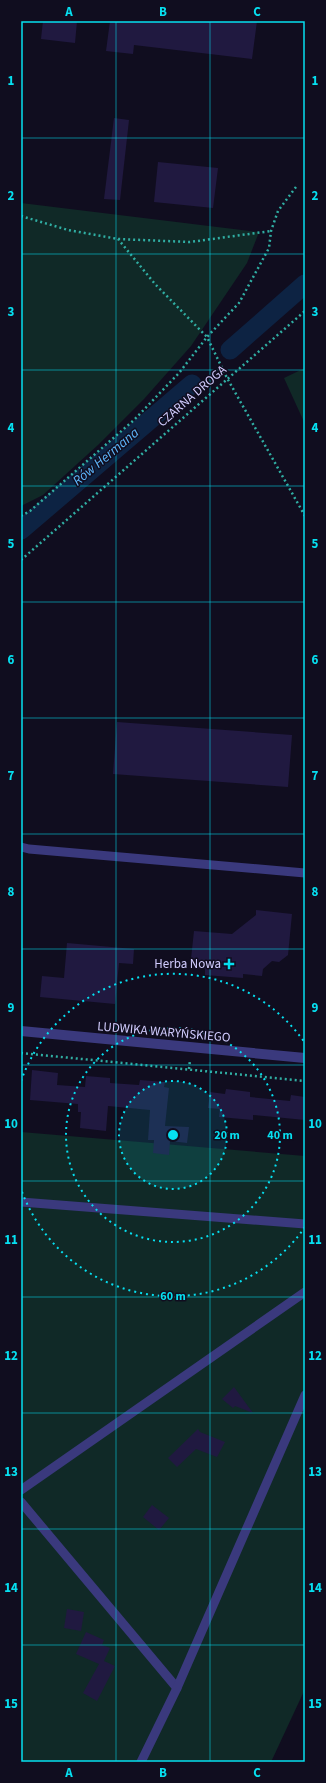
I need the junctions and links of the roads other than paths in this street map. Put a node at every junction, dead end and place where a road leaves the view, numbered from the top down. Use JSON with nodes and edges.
{"nodes":[{"id":1,"x":21,"y":847,"type":"edge"},
{"id":2,"x":305,"y":873,"type":"edge"},
{"id":3,"x":21,"y":1031,"type":"edge"},
{"id":4,"x":305,"y":1058,"type":"edge"},
{"id":5,"x":21,"y":1202,"type":"edge"},
{"id":6,"x":305,"y":1224,"type":"edge"},
{"id":7,"x":305,"y":1292,"type":"edge"},
{"id":8,"x":305,"y":1395,"type":"edge"},
{"id":9,"x":21,"y":1490,"type":"edge"},
{"id":10,"x":21,"y":1502,"type":"edge"},
{"id":11,"x":177,"y":1688,"type":"junction"},
{"id":12,"x":141,"y":1762,"type":"edge"}],
"edges":[{"from":1,"to":2,"type":"lane"},
{"from":3,"to":4,"type":"street","name":"LUDWIKA WARYŃSKIEGO"},
{"from":5,"to":6,"type":"lane"},
{"from":7,"to":9,"type":"lane"},
{"from":8,"to":11,"type":"lane"},
{"from":10,"to":11,"type":"lane"},
{"from":11,"to":12,"type":"lane"}]}
